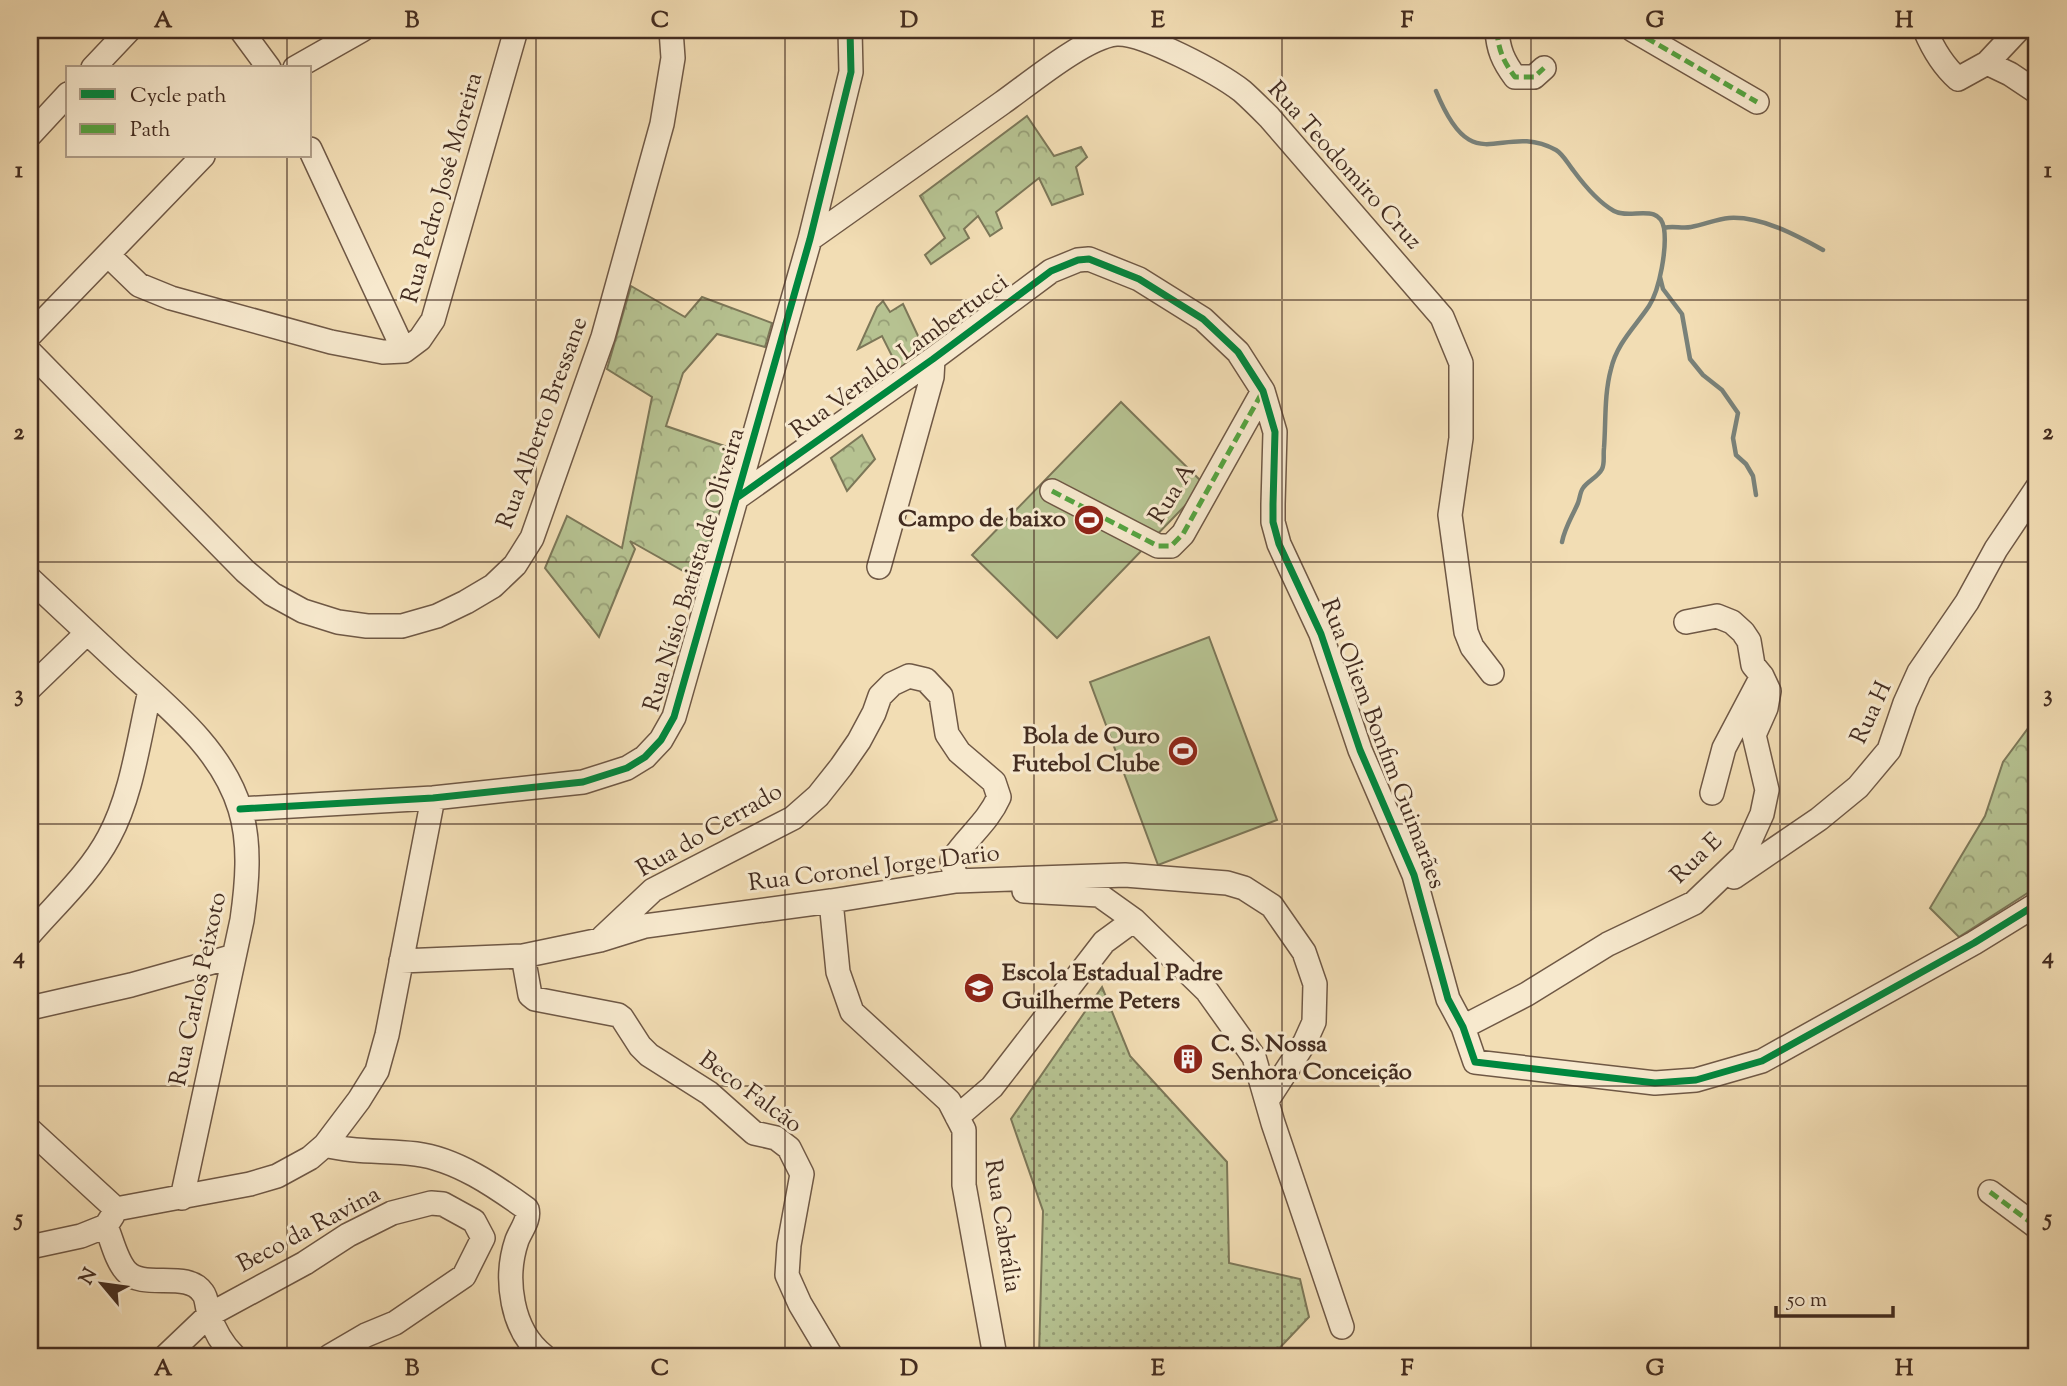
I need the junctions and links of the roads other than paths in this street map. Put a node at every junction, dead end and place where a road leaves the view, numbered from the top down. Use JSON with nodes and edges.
{"nodes":[{"id":1,"x":129,"y":30,"type":"edge"},
{"id":2,"x":241,"y":30,"type":"edge"},
{"id":3,"x":362,"y":30,"type":"edge"},
{"id":4,"x":516,"y":30,"type":"edge"},
{"id":5,"x":671,"y":30,"type":"edge"},
{"id":6,"x":850,"y":30,"type":"edge"},
{"id":7,"x":1497,"y":30,"type":"edge"},
{"id":8,"x":1633,"y":30,"type":"edge"},
{"id":9,"x":1925,"y":30,"type":"edge"},
{"id":10,"x":2018,"y":30,"type":"edge"},
{"id":11,"x":1987,"y":63,"type":"junction"},
{"id":12,"x":95,"y":66,"type":"edge"},
{"id":13,"x":268,"y":66,"type":"edge"},
{"id":14,"x":299,"y":66,"type":"edge"},
{"id":15,"x":1544,"y":68,"type":"dead end"},
{"id":16,"x":2037,"y":92,"type":"edge"},
{"id":17,"x":66,"y":96,"type":"edge"},
{"id":18,"x":1757,"y":102,"type":"dead end"},
{"id":19,"x":30,"y":135,"type":"edge"},
{"id":20,"x":312,"y":153,"type":"edge"},
{"id":21,"x":201,"y":158,"type":"edge"},
{"id":22,"x":810,"y":239,"type":"junction"},
{"id":23,"x":108,"y":255,"type":"junction"},
{"id":24,"x":1089,"y":260,"type":"joint"},
{"id":25,"x":30,"y":335,"type":"edge"},
{"id":26,"x":404,"y":351,"type":"junction"},
{"id":27,"x":30,"y":352,"type":"edge"},
{"id":28,"x":933,"y":359,"type":"junction"},
{"id":29,"x":1263,"y":391,"type":"junction"},
{"id":30,"x":2037,"y":488,"type":"edge"},
{"id":31,"x":1052,"y":491,"type":"dead end"},
{"id":32,"x":738,"y":497,"type":"junction"},
{"id":33,"x":879,"y":567,"type":"dead end"},
{"id":34,"x":30,"y":579,"type":"edge"},
{"id":35,"x":1686,"y":622,"type":"dead end"},
{"id":36,"x":87,"y":633,"type":"junction"},
{"id":37,"x":1492,"y":673,"type":"dead end"},
{"id":38,"x":1762,"y":676,"type":"junction"},
{"id":39,"x":30,"y":688,"type":"edge"},
{"id":40,"x":150,"y":691,"type":"junction"},
{"id":41,"x":1713,"y":793,"type":"dead end"},
{"id":42,"x":433,"y":798,"type":"junction"},
{"id":43,"x":240,"y":810,"type":"junction"},
{"id":44,"x":956,"y":881,"type":"junction"},
{"id":45,"x":1013,"y":891,"type":"dead end"},
{"id":46,"x":831,"y":901,"type":"junction"},
{"id":47,"x":1694,"y":903,"type":"junction"},
{"id":48,"x":2037,"y":904,"type":"edge"},
{"id":49,"x":1134,"y":920,"type":"junction"},
{"id":50,"x":30,"y":934,"type":"edge"},
{"id":51,"x":600,"y":940,"type":"junction"},
{"id":52,"x":234,"y":956,"type":"junction"},
{"id":53,"x":523,"y":956,"type":"junction"},
{"id":54,"x":401,"y":961,"type":"junction"},
{"id":55,"x":30,"y":1008,"type":"edge"},
{"id":56,"x":1463,"y":1027,"type":"junction"},
{"id":57,"x":1268,"y":1099,"type":"junction"},
{"id":58,"x":957,"y":1117,"type":"junction"},
{"id":59,"x":30,"y":1130,"type":"edge"},
{"id":60,"x":325,"y":1145,"type":"junction"},
{"id":61,"x":1990,"y":1192,"type":"dead end"},
{"id":62,"x":182,"y":1198,"type":"junction"},
{"id":63,"x":111,"y":1217,"type":"junction"},
{"id":64,"x":2037,"y":1227,"type":"edge"},
{"id":65,"x":483,"y":1238,"type":"junction"},
{"id":66,"x":517,"y":1240,"type":"junction"},
{"id":67,"x":30,"y":1247,"type":"edge"},
{"id":68,"x":209,"y":1315,"type":"junction"},
{"id":69,"x":1342,"y":1326,"type":"dead end"},
{"id":70,"x":166,"y":1356,"type":"edge"},
{"id":71,"x":234,"y":1356,"type":"edge"},
{"id":72,"x":330,"y":1356,"type":"edge"},
{"id":73,"x":544,"y":1356,"type":"edge"},
{"id":74,"x":831,"y":1356,"type":"edge"},
{"id":75,"x":995,"y":1356,"type":"edge"}],
"edges":[{"from":1,"to":12,"type":"street"},
{"from":2,"to":13,"type":"street"},
{"from":3,"to":14,"type":"street"},
{"from":4,"to":26,"type":"street","name":"Rua Pedro José Moreira"},
{"from":5,"to":27,"type":"street","name":"Rua Alberto Bressane"},
{"from":6,"to":22,"type":"street","name":"Rua Nísio Batista de Oliveira"},
{"from":7,"to":15,"type":"street"},
{"from":8,"to":18,"type":"street"},
{"from":9,"to":11,"type":"street"},
{"from":10,"to":11,"type":"street"},
{"from":11,"to":16,"type":"street"},
{"from":17,"to":19,"type":"street"},
{"from":20,"to":26,"type":"street"},
{"from":21,"to":23,"type":"street"},
{"from":22,"to":32,"type":"street","name":"Rua Nísio Batista de Oliveira"},
{"from":22,"to":37,"type":"street","name":"Rua Teodomiro Cruz"},
{"from":23,"to":25,"type":"street"},
{"from":23,"to":26,"type":"street"},
{"from":24,"to":28,"type":"street","name":"Rua Veraldo Lambertucci"},
{"from":24,"to":29,"type":"street","name":"Rua Oliem Bonfim Guimarães"},
{"from":28,"to":32,"type":"street","name":"Rua Veraldo Lambertucci"},
{"from":28,"to":33,"type":"street"},
{"from":29,"to":31,"type":"street","name":"Rua A"},
{"from":29,"to":56,"type":"street","name":"Rua Oliem Bonfim Guimarães"},
{"from":30,"to":47,"type":"street","name":"Rua H"},
{"from":32,"to":42,"type":"street","name":"Rua Nísio Batista de Oliveira"},
{"from":34,"to":36,"type":"street","name":"Rua Carlos Peixoto"},
{"from":35,"to":38,"type":"street","name":"Rua E"},
{"from":36,"to":39,"type":"street"},
{"from":36,"to":40,"type":"street","name":"Rua Carlos Peixoto"},
{"from":38,"to":41,"type":"street"},
{"from":38,"to":47,"type":"street","name":"Rua E"},
{"from":40,"to":43,"type":"street","name":"Rua Carlos Peixoto"},
{"from":40,"to":50,"type":"street"},
{"from":42,"to":43,"type":"street","name":"Rua Nísio Batista de Oliveira"},
{"from":42,"to":54,"type":"street"},
{"from":43,"to":52,"type":"street","name":"Rua Carlos Peixoto"},
{"from":44,"to":46,"type":"street","name":"Rua Coronel Jorge Dario"},
{"from":44,"to":51,"type":"street","name":"Rua do Cerrado"},
{"from":44,"to":57,"type":"street","name":"Rua Coronel Jorge Dario"},
{"from":45,"to":49,"type":"street"},
{"from":46,"to":51,"type":"street","name":"Rua Coronel Jorge Dario"},
{"from":46,"to":58,"type":"street","name":"Rua Cabrália"},
{"from":47,"to":56,"type":"street","name":"Rua E"},
{"from":48,"to":56,"type":"street","name":"Rua Oliem Bonfim Guimarães"},
{"from":49,"to":57,"type":"street"},
{"from":49,"to":58,"type":"street"},
{"from":51,"to":53,"type":"street","name":"Rua Coronel Jorge Dario"},
{"from":52,"to":55,"type":"street"},
{"from":52,"to":62,"type":"street","name":"Rua Carlos Peixoto"},
{"from":53,"to":54,"type":"street","name":"Rua Coronel Jorge Dario"},
{"from":53,"to":74,"type":"street","name":"Beco Falcão"},
{"from":54,"to":60,"type":"street"},
{"from":57,"to":69,"type":"street"},
{"from":58,"to":75,"type":"street","name":"Rua Cabrália"},
{"from":59,"to":63,"type":"street"},
{"from":60,"to":62,"type":"street"},
{"from":60,"to":66,"type":"street"},
{"from":61,"to":64,"type":"street"},
{"from":62,"to":63,"type":"street"},
{"from":63,"to":67,"type":"street"},
{"from":63,"to":68,"type":"street"},
{"from":65,"to":66,"type":"street"},
{"from":65,"to":68,"type":"street","name":"Beco da Ravina"},
{"from":65,"to":72,"type":"street"},
{"from":66,"to":73,"type":"street"},
{"from":68,"to":70,"type":"street","name":"Beco da Ravina"},
{"from":68,"to":71,"type":"street"}]}
